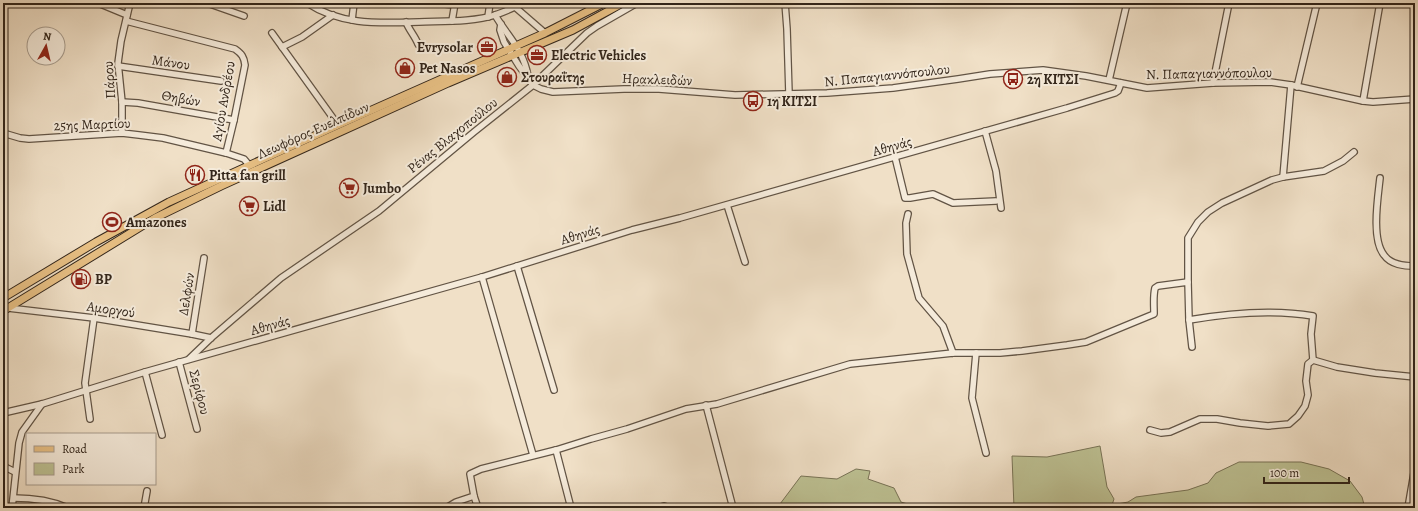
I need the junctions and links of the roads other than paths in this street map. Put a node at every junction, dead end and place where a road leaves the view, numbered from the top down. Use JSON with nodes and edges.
{"nodes":[{"id":1,"x":98,"y":3,"type":"edge"},
{"id":2,"x":130,"y":3,"type":"edge"},
{"id":3,"x":207,"y":3,"type":"edge"},
{"id":4,"x":307,"y":3,"type":"edge"},
{"id":5,"x":354,"y":3,"type":"edge"},
{"id":6,"x":435,"y":3,"type":"edge"},
{"id":7,"x":490,"y":3,"type":"edge"},
{"id":8,"x":604,"y":3,"type":"edge"},
{"id":9,"x":623,"y":3,"type":"edge"},
{"id":10,"x":637,"y":3,"type":"edge"},
{"id":11,"x":785,"y":3,"type":"edge"},
{"id":12,"x":1127,"y":3,"type":"edge"},
{"id":13,"x":1229,"y":3,"type":"edge"},
{"id":14,"x":1317,"y":3,"type":"edge"},
{"id":15,"x":1380,"y":3,"type":"edge"},
{"id":16,"x":455,"y":4,"type":"edge"},
{"id":17,"x":516,"y":5,"type":"edge"},
{"id":18,"x":316,"y":6,"type":"edge"},
{"id":19,"x":333,"y":15,"type":"junction"},
{"id":20,"x":495,"y":15,"type":"junction"},
{"id":21,"x":244,"y":16,"type":"dead end"},
{"id":22,"x":488,"y":17,"type":"junction"},
{"id":23,"x":126,"y":18,"type":"junction"},
{"id":24,"x":352,"y":20,"type":"junction"},
{"id":25,"x":452,"y":21,"type":"junction"},
{"id":26,"x":406,"y":22,"type":"junction"},
{"id":27,"x":501,"y":24,"type":"junction"},
{"id":28,"x":272,"y":33,"type":"dead end"},
{"id":29,"x":545,"y":33,"type":"junction"},
{"id":30,"x":418,"y":44,"type":"dead end"},
{"id":31,"x":516,"y":45,"type":"junction"},
{"id":32,"x":282,"y":47,"type":"junction"},
{"id":33,"x":508,"y":49,"type":"junction"},
{"id":34,"x":521,"y":52,"type":"junction"},
{"id":35,"x":513,"y":56,"type":"junction"},
{"id":36,"x":118,"y":66,"type":"junction"},
{"id":37,"x":528,"y":78,"type":"junction"},
{"id":38,"x":1109,"y":80,"type":"junction"},
{"id":39,"x":221,"y":81,"type":"dead end"},
{"id":40,"x":1121,"y":83,"type":"junction"},
{"id":41,"x":1213,"y":83,"type":"junction"},
{"id":42,"x":533,"y":85,"type":"junction"},
{"id":43,"x":1294,"y":86,"type":"junction"},
{"id":44,"x":789,"y":94,"type":"junction"},
{"id":45,"x":1415,"y":99,"type":"edge"},
{"id":46,"x":1364,"y":101,"type":"junction"},
{"id":47,"x":122,"y":102,"type":"junction"},
{"id":48,"x":234,"y":120,"type":"junction"},
{"id":49,"x":338,"y":125,"type":"junction"},
{"id":50,"x":985,"y":131,"type":"junction"},
{"id":51,"x":3,"y":133,"type":"edge"},
{"id":52,"x":122,"y":133,"type":"junction"},
{"id":53,"x":1354,"y":152,"type":"dead end"},
{"id":54,"x":226,"y":153,"type":"junction"},
{"id":55,"x":895,"y":158,"type":"junction"},
{"id":56,"x":249,"y":165,"type":"junction"},
{"id":57,"x":1283,"y":177,"type":"junction"},
{"id":58,"x":1380,"y":178,"type":"dead end"},
{"id":59,"x":996,"y":201,"type":"dead end"},
{"id":60,"x":727,"y":205,"type":"junction"},
{"id":61,"x":1001,"y":208,"type":"dead end"},
{"id":62,"x":908,"y":214,"type":"dead end"},
{"id":63,"x":204,"y":258,"type":"dead end"},
{"id":64,"x":745,"y":262,"type":"dead end"},
{"id":65,"x":517,"y":266,"type":"junction"},
{"id":66,"x":1415,"y":266,"type":"edge"},
{"id":67,"x":482,"y":277,"type":"junction"},
{"id":68,"x":1188,"y":282,"type":"junction"},
{"id":69,"x":3,"y":298,"type":"edge"},
{"id":70,"x":5,"y":310,"type":"edge"},
{"id":71,"x":94,"y":318,"type":"junction"},
{"id":72,"x":1188,"y":320,"type":"junction"},
{"id":73,"x":192,"y":334,"type":"junction"},
{"id":74,"x":211,"y":338,"type":"junction"},
{"id":75,"x":1192,"y":347,"type":"dead end"},
{"id":76,"x":953,"y":353,"type":"junction"},
{"id":77,"x":976,"y":353,"type":"junction"},
{"id":78,"x":187,"y":360,"type":"junction"},
{"id":79,"x":1313,"y":360,"type":"junction"},
{"id":80,"x":179,"y":362,"type":"junction"},
{"id":81,"x":145,"y":372,"type":"junction"},
{"id":82,"x":1415,"y":377,"type":"edge"},
{"id":83,"x":85,"y":390,"type":"junction"},
{"id":84,"x":554,"y":390,"type":"dead end"},
{"id":85,"x":42,"y":404,"type":"junction"},
{"id":86,"x":706,"y":405,"type":"junction"},
{"id":87,"x":3,"y":413,"type":"edge"},
{"id":88,"x":90,"y":418,"type":"dead end"},
{"id":89,"x":197,"y":429,"type":"dead end"},
{"id":90,"x":1150,"y":430,"type":"dead end"},
{"id":91,"x":162,"y":435,"type":"dead end"},
{"id":92,"x":556,"y":450,"type":"junction"},
{"id":93,"x":986,"y":453,"type":"dead end"},
{"id":94,"x":533,"y":455,"type":"junction"},
{"id":95,"x":3,"y":466,"type":"edge"},
{"id":96,"x":1415,"y":467,"type":"edge"},
{"id":97,"x":15,"y":472,"type":"junction"},
{"id":98,"x":147,"y":491,"type":"dead end"},
{"id":99,"x":474,"y":496,"type":"junction"},
{"id":100,"x":14,"y":498,"type":"junction"},
{"id":101,"x":12,"y":508,"type":"edge"},
{"id":102,"x":68,"y":508,"type":"edge"},
{"id":103,"x":144,"y":508,"type":"edge"},
{"id":104,"x":446,"y":508,"type":"edge"},
{"id":105,"x":478,"y":508,"type":"edge"},
{"id":106,"x":571,"y":508,"type":"edge"},
{"id":107,"x":658,"y":508,"type":"edge"},
{"id":108,"x":670,"y":508,"type":"edge"},
{"id":109,"x":733,"y":508,"type":"edge"},
{"id":110,"x":1408,"y":508,"type":"edge"}],
"edges":[{"from":1,"to":23,"type":"street"},
{"from":2,"to":23,"type":"street","name":"Πάρου"},
{"from":3,"to":21,"type":"street"},
{"from":4,"to":18,"type":"street"},
{"from":5,"to":24,"type":"street"},
{"from":6,"to":16,"type":"street"},
{"from":7,"to":22,"type":"street"},
{"from":8,"to":29,"type":"main road","name":"Λεωφόρος Ευελπίδων"},
{"from":9,"to":34,"type":"main road","name":"Λεωφόρος Ευελπίδων"},
{"from":10,"to":42,"type":"street","name":"Ρένας Βλαχοπούλου"},
{"from":11,"to":44,"type":"street"},
{"from":12,"to":38,"type":"street"},
{"from":13,"to":41,"type":"street"},
{"from":14,"to":43,"type":"street"},
{"from":15,"to":46,"type":"street"},
{"from":16,"to":25,"type":"street"},
{"from":17,"to":20,"type":"street"},
{"from":17,"to":29,"type":"street"},
{"from":18,"to":19,"type":"street"},
{"from":19,"to":24,"type":"street"},
{"from":19,"to":32,"type":"street"},
{"from":20,"to":22,"type":"street"},
{"from":20,"to":27,"type":"street"},
{"from":22,"to":25,"type":"street"},
{"from":23,"to":36,"type":"street","name":"Πάρου"},
{"from":23,"to":48,"type":"street","name":"Αγίου Ανδρέου"},
{"from":24,"to":26,"type":"street"},
{"from":25,"to":26,"type":"street"},
{"from":26,"to":30,"type":"street"},
{"from":27,"to":31,"type":"street"},
{"from":27,"to":33,"type":"street"},
{"from":28,"to":32,"type":"street"},
{"from":29,"to":31,"type":"main road","name":"Λεωφόρος Ευελπίδων"},
{"from":31,"to":33,"type":"main road","name":"Λεωφόρος Ευελπίδων"},
{"from":31,"to":34,"type":"street"},
{"from":32,"to":49,"type":"street"},
{"from":33,"to":35,"type":"street"},
{"from":33,"to":49,"type":"main road","name":"Λεωφόρος Ευελπίδων"},
{"from":34,"to":35,"type":"main road","name":"Λεωφόρος Ευελπίδων"},
{"from":34,"to":37,"type":"street"},
{"from":35,"to":37,"type":"street"},
{"from":35,"to":70,"type":"main road","name":"Λεωφόρος Ευελπίδων"},
{"from":36,"to":39,"type":"street","name":"Μάνου"},
{"from":36,"to":47,"type":"street","name":"Πάρου"},
{"from":37,"to":42,"type":"street"},
{"from":38,"to":40,"type":"street","name":"Ν. Παπαγιαννόπουλου"},
{"from":38,"to":44,"type":"street","name":"Ν. Παπαγιαννόπουλου"},
{"from":40,"to":41,"type":"street","name":"Ν. Παπαγιαννόπουλου"},
{"from":40,"to":50,"type":"street","name":"Αθηνάς"},
{"from":41,"to":43,"type":"street","name":"Ν. Παπαγιαννόπουλου"},
{"from":42,"to":44,"type":"street","name":"Ηρακλειδών"},
{"from":42,"to":74,"type":"street","name":"Ρένας Βλαχοπούλου"},
{"from":43,"to":46,"type":"street","name":"Ν. Παπαγιαννόπουλου"},
{"from":43,"to":57,"type":"street"},
{"from":45,"to":46,"type":"street","name":"Ν. Παπαγιαννόπουλου"},
{"from":47,"to":48,"type":"street","name":"Θηβών"},
{"from":47,"to":52,"type":"street","name":"Πάρου"},
{"from":48,"to":54,"type":"street","name":"Αγίου Ανδρέου"},
{"from":49,"to":56,"type":"main road","name":"Λεωφόρος Ευελπίδων"},
{"from":50,"to":55,"type":"street","name":"Αθηνάς"},
{"from":50,"to":61,"type":"street"},
{"from":51,"to":52,"type":"street","name":"25ης Μαρτίου"},
{"from":52,"to":54,"type":"street","name":"25ης Μαρτίου"},
{"from":53,"to":57,"type":"street"},
{"from":54,"to":56,"type":"street","name":"25ης Μαρτίου"},
{"from":55,"to":59,"type":"street"},
{"from":55,"to":60,"type":"street","name":"Αθηνάς"},
{"from":56,"to":69,"type":"main road","name":"Λεωφόρος Ευελπίδων"},
{"from":57,"to":68,"type":"street"},
{"from":58,"to":66,"type":"street"},
{"from":60,"to":64,"type":"street"},
{"from":60,"to":65,"type":"street","name":"Αθηνάς"},
{"from":62,"to":76,"type":"street"},
{"from":63,"to":73,"type":"street","name":"Δελφών"},
{"from":65,"to":67,"type":"street","name":"Αθηνάς"},
{"from":65,"to":84,"type":"street"},
{"from":67,"to":78,"type":"street","name":"Αθηνάς"},
{"from":67,"to":94,"type":"street"},
{"from":68,"to":72,"type":"street"},
{"from":68,"to":77,"type":"street"},
{"from":70,"to":71,"type":"street","name":"Αμοργού"},
{"from":71,"to":73,"type":"street","name":"Αμοργού"},
{"from":71,"to":83,"type":"street"},
{"from":72,"to":75,"type":"street"},
{"from":72,"to":79,"type":"street"},
{"from":73,"to":74,"type":"street","name":"Αμοργού"},
{"from":74,"to":78,"type":"street","name":"Ρένας Βλαχοπούλου"},
{"from":76,"to":77,"type":"street"},
{"from":76,"to":86,"type":"street"},
{"from":77,"to":93,"type":"street"},
{"from":78,"to":80,"type":"street","name":"Αθηνάς"},
{"from":79,"to":82,"type":"street"},
{"from":79,"to":90,"type":"street"},
{"from":80,"to":81,"type":"street","name":"Αθηνάς"},
{"from":80,"to":89,"type":"street","name":"Σερίφου"},
{"from":81,"to":83,"type":"street","name":"Αθηνάς"},
{"from":81,"to":91,"type":"street"},
{"from":83,"to":85,"type":"street","name":"Αθηνάς"},
{"from":83,"to":88,"type":"street"},
{"from":85,"to":87,"type":"street","name":"Αθηνάς"},
{"from":85,"to":97,"type":"street"},
{"from":86,"to":92,"type":"street"},
{"from":86,"to":109,"type":"street"},
{"from":92,"to":94,"type":"street"},
{"from":92,"to":106,"type":"street"},
{"from":94,"to":99,"type":"street"},
{"from":95,"to":97,"type":"street"},
{"from":96,"to":110,"type":"street"},
{"from":97,"to":100,"type":"street"},
{"from":98,"to":103,"type":"street"},
{"from":99,"to":104,"type":"street"},
{"from":99,"to":105,"type":"street"},
{"from":100,"to":101,"type":"street"},
{"from":100,"to":102,"type":"street"},
{"from":107,"to":108,"type":"street"}]}
